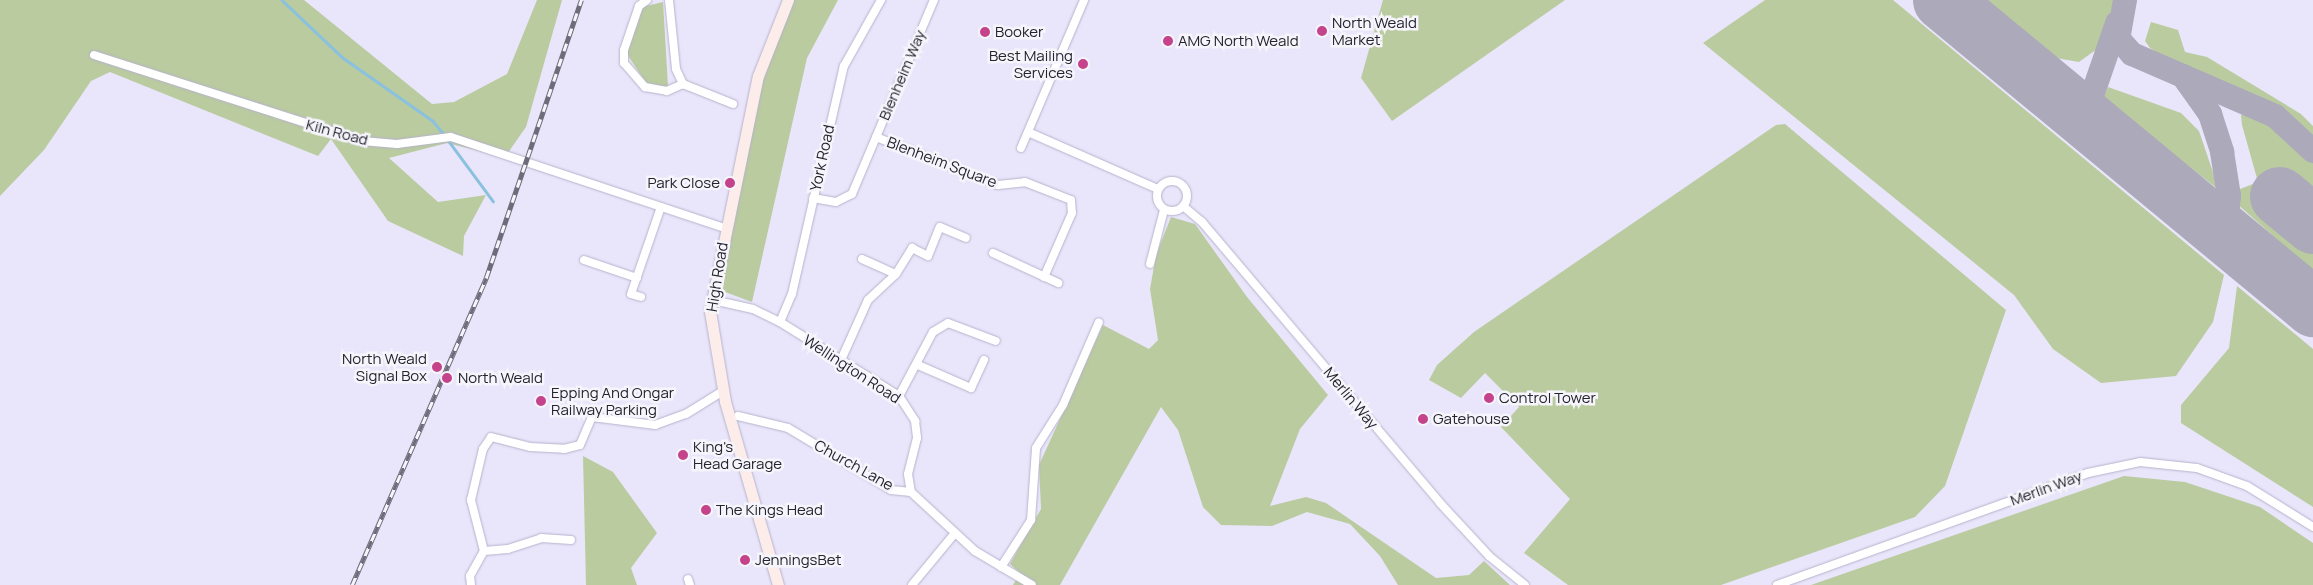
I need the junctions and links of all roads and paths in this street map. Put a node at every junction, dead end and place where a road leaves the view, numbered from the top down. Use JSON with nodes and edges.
{"nodes":[{"id":1,"x":647,"y":0,"type":"edge"},
{"id":2,"x":669,"y":0,"type":"edge"},
{"id":3,"x":788,"y":0,"type":"edge"},
{"id":4,"x":881,"y":0,"type":"edge"},
{"id":5,"x":934,"y":0,"type":"edge"},
{"id":6,"x":1084,"y":0,"type":"edge"},
{"id":7,"x":94,"y":55,"type":"dead end"},
{"id":8,"x":683,"y":84,"type":"junction"},
{"id":9,"x":733,"y":104,"type":"dead end"},
{"id":10,"x":1028,"y":132,"type":"junction"},
{"id":11,"x":876,"y":137,"type":"junction"},
{"id":12,"x":1021,"y":148,"type":"dead end"},
{"id":13,"x":1158,"y":189,"type":"junction"},
{"id":14,"x":813,"y":198,"type":"junction"},
{"id":15,"x":1183,"y":206,"type":"junction"},
{"id":16,"x":660,"y":207,"type":"junction"},
{"id":17,"x":1164,"y":210,"type":"junction"},
{"id":18,"x":725,"y":228,"type":"junction"},
{"id":19,"x":966,"y":238,"type":"dead end"},
{"id":20,"x":993,"y":253,"type":"dead end"},
{"id":21,"x":862,"y":259,"type":"dead end"},
{"id":22,"x":584,"y":260,"type":"dead end"},
{"id":23,"x":1150,"y":264,"type":"dead end"},
{"id":24,"x":896,"y":274,"type":"junction"},
{"id":25,"x":1044,"y":276,"type":"junction"},
{"id":26,"x":637,"y":278,"type":"junction"},
{"id":27,"x":1058,"y":283,"type":"dead end"},
{"id":28,"x":641,"y":297,"type":"dead end"},
{"id":29,"x":713,"y":300,"type":"junction"},
{"id":30,"x":780,"y":322,"type":"junction"},
{"id":31,"x":1099,"y":322,"type":"dead end"},
{"id":32,"x":996,"y":341,"type":"dead end"},
{"id":33,"x":841,"y":360,"type":"junction"},
{"id":34,"x":984,"y":360,"type":"dead end"},
{"id":35,"x":918,"y":365,"type":"junction"},
{"id":36,"x":722,"y":391,"type":"junction"},
{"id":37,"x":899,"y":396,"type":"junction"},
{"id":38,"x":738,"y":416,"type":"dead end"},
{"id":39,"x":911,"y":492,"type":"junction"},
{"id":40,"x":2313,"y":527,"type":"edge"},
{"id":41,"x":955,"y":533,"type":"junction"},
{"id":42,"x":571,"y":540,"type":"dead end"},
{"id":43,"x":484,"y":551,"type":"junction"},
{"id":44,"x":1001,"y":567,"type":"junction"},
{"id":45,"x":471,"y":585,"type":"edge"},
{"id":46,"x":778,"y":585,"type":"edge"},
{"id":47,"x":912,"y":585,"type":"edge"},
{"id":48,"x":1032,"y":585,"type":"edge"},
{"id":49,"x":1525,"y":585,"type":"edge"},
{"id":50,"x":1777,"y":585,"type":"edge"}],
"edges":[{"from":1,"to":8,"type":"street"},
{"from":2,"to":8,"type":"street"},
{"from":3,"to":18,"type":"main road","name":"High Road"},
{"from":4,"to":14,"type":"street","name":"York Road"},
{"from":5,"to":11,"type":"street","name":"Blenheim Way"},
{"from":6,"to":10,"type":"street"},
{"from":7,"to":16,"type":"street","name":"Kiln Road"},
{"from":8,"to":9,"type":"street"},
{"from":10,"to":12,"type":"street"},
{"from":10,"to":13,"type":"street"},
{"from":11,"to":14,"type":"street","name":"Blenheim Way"},
{"from":11,"to":25,"type":"street","name":"Blenheim Square"},
{"from":13,"to":15,"type":"street"},
{"from":13,"to":17,"type":"street"},
{"from":14,"to":30,"type":"street","name":"York Road"},
{"from":15,"to":17,"type":"street"},
{"from":15,"to":49,"type":"street","name":"Merlin Way"},
{"from":16,"to":18,"type":"street","name":"Kiln Road"},
{"from":16,"to":26,"type":"street"},
{"from":17,"to":23,"type":"street"},
{"from":18,"to":29,"type":"main road","name":"High Road"},
{"from":19,"to":24,"type":"street"},
{"from":20,"to":25,"type":"street"},
{"from":21,"to":24,"type":"street"},
{"from":22,"to":26,"type":"street"},
{"from":24,"to":33,"type":"street"},
{"from":25,"to":27,"type":"street"},
{"from":26,"to":28,"type":"street"},
{"from":29,"to":30,"type":"street","name":"Wellington Road"},
{"from":29,"to":36,"type":"main road","name":"High Road"},
{"from":30,"to":33,"type":"street","name":"Wellington Road"},
{"from":31,"to":44,"type":"street"},
{"from":32,"to":35,"type":"street"},
{"from":33,"to":37,"type":"street","name":"Wellington Road"},
{"from":34,"to":35,"type":"street"},
{"from":35,"to":37,"type":"street"},
{"from":36,"to":43,"type":"street"},
{"from":36,"to":46,"type":"main road","name":"High Road"},
{"from":37,"to":39,"type":"street","name":"Wellington Road"},
{"from":38,"to":39,"type":"street","name":"Church Lane"},
{"from":39,"to":41,"type":"street","name":"Church Lane"},
{"from":40,"to":50,"type":"street","name":"Merlin Way"},
{"from":41,"to":44,"type":"street","name":"Church Lane"},
{"from":41,"to":47,"type":"street"},
{"from":42,"to":43,"type":"street"},
{"from":43,"to":45,"type":"street"},
{"from":44,"to":48,"type":"street","name":"Church Lane"}]}
